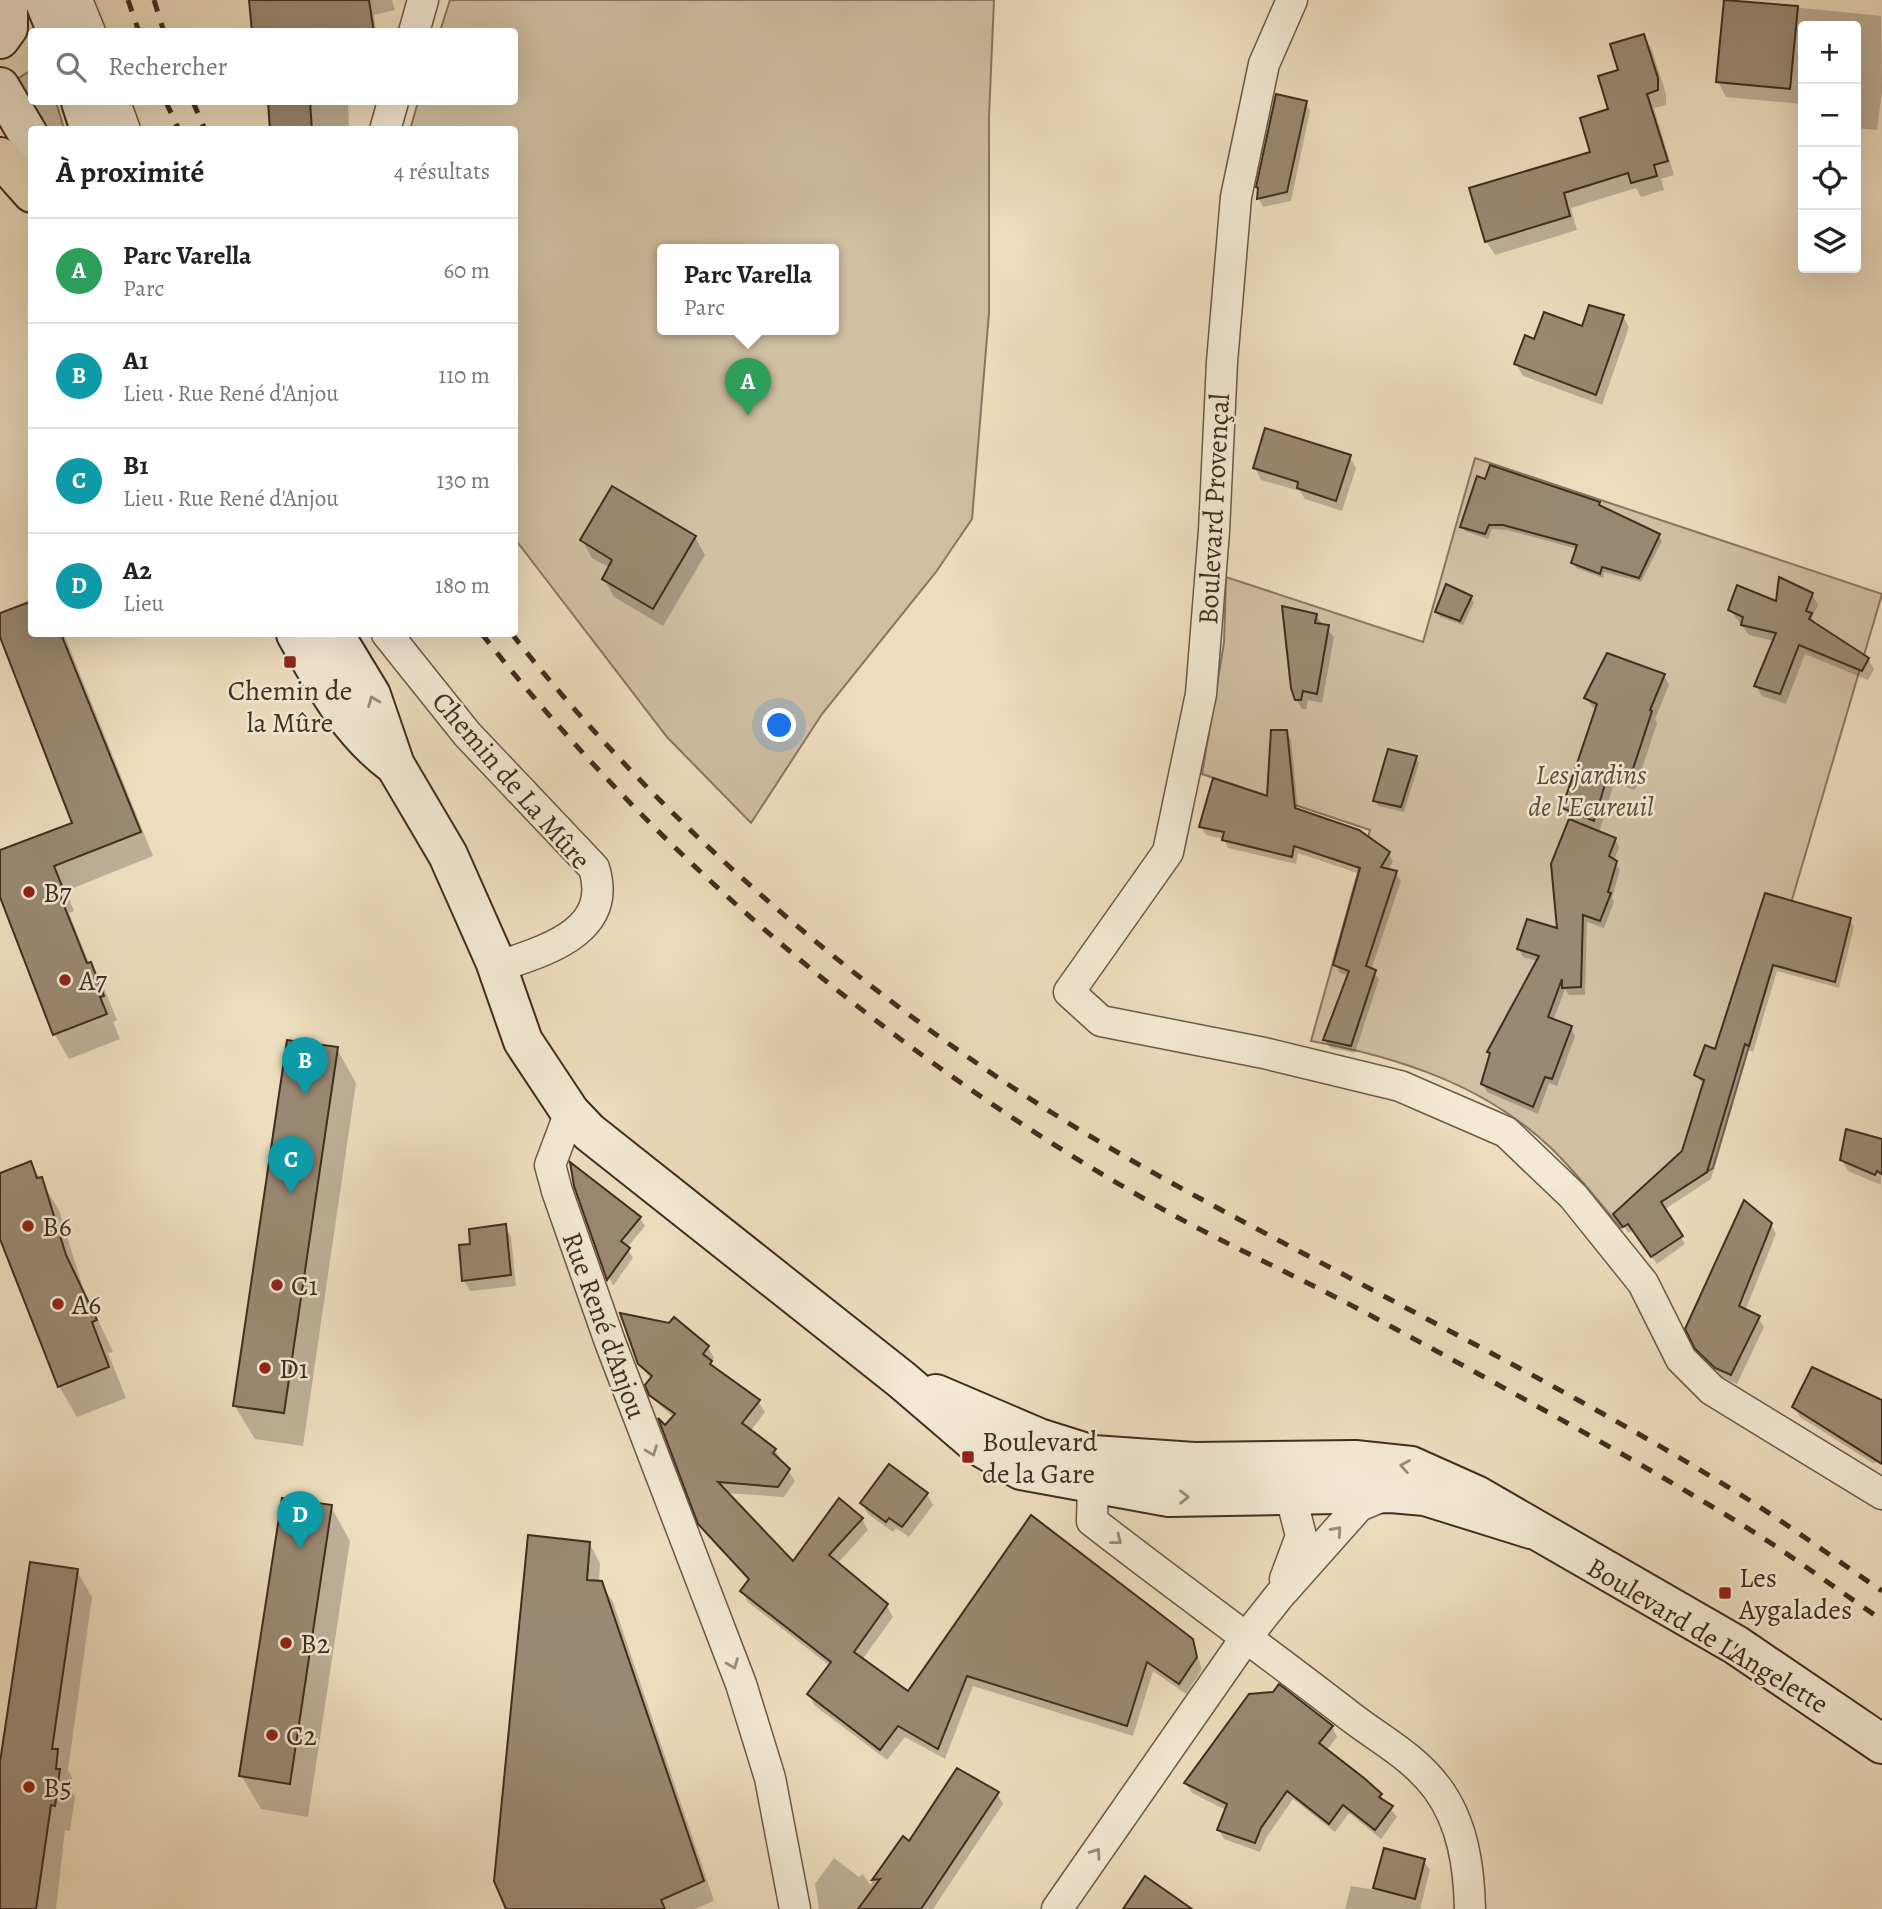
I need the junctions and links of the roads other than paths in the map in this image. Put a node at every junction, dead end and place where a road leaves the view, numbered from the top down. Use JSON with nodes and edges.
{"nodes":[{"id":1,"x":8,"y":0,"type":"edge"},
{"id":2,"x":44,"y":0,"type":"edge"},
{"id":3,"x":76,"y":0,"type":"edge"},
{"id":4,"x":424,"y":0,"type":"edge"},
{"id":5,"x":1292,"y":0,"type":"edge"},
{"id":6,"x":55,"y":28,"type":"edge"},
{"id":7,"x":88,"y":28,"type":"edge"},
{"id":8,"x":415,"y":28,"type":"edge"},
{"id":9,"x":0,"y":39,"type":"edge"},
{"id":10,"x":0,"y":87,"type":"edge"},
{"id":11,"x":82,"y":105,"type":"edge"},
{"id":12,"x":116,"y":105,"type":"edge"},
{"id":13,"x":392,"y":105,"type":"edge"},
{"id":14,"x":89,"y":126,"type":"edge"},
{"id":15,"x":124,"y":126,"type":"edge"},
{"id":16,"x":386,"y":126,"type":"edge"},
{"id":17,"x":28,"y":134,"type":"edge"},
{"id":18,"x":0,"y":157,"type":"edge"},
{"id":19,"x":28,"y":189,"type":"edge"},
{"id":20,"x":298,"y":637,"type":"edge"},
{"id":21,"x":336,"y":637,"type":"edge"},
{"id":22,"x":389,"y":637,"type":"edge"},
{"id":23,"x":395,"y":765,"type":"junction"},
{"id":24,"x":497,"y":967,"type":"junction"},
{"id":25,"x":570,"y":1112,"type":"junction"},
{"id":26,"x":902,"y":1380,"type":"junction"},
{"id":27,"x":1134,"y":1459,"type":"junction"},
{"id":28,"x":1194,"y":1462,"type":"junction"},
{"id":29,"x":1093,"y":1484,"type":"junction"},
{"id":30,"x":1290,"y":1493,"type":"junction"},
{"id":31,"x":1391,"y":1493,"type":"junction"},
{"id":32,"x":1882,"y":1494,"type":"edge"},
{"id":33,"x":1531,"y":1529,"type":"junction"},
{"id":34,"x":1279,"y":1596,"type":"junction"},
{"id":35,"x":1245,"y":1639,"type":"junction"},
{"id":36,"x":1882,"y":1744,"type":"edge"},
{"id":37,"x":795,"y":1909,"type":"edge"},
{"id":38,"x":1057,"y":1909,"type":"edge"},
{"id":39,"x":1470,"y":1909,"type":"edge"}],
"edges":[{"from":1,"to":9,"type":"main road"},
{"from":2,"to":6,"type":"main road"},
{"from":3,"to":7,"type":"street"},
{"from":4,"to":8,"type":"street"},
{"from":5,"to":32,"type":"street","name":"Boulevard Provençal"},
{"from":10,"to":17,"type":"main road"},
{"from":11,"to":14,"type":"main road"},
{"from":12,"to":15,"type":"street"},
{"from":13,"to":16,"type":"street"},
{"from":18,"to":19,"type":"highway"},
{"from":20,"to":23,"type":"main road"},
{"from":23,"to":21,"type":"main road","one_way":true},
{"from":22,"to":24,"type":"street","name":"Chemin de La Mûre"},
{"from":23,"to":24,"type":"main road"},
{"from":24,"to":25,"type":"main road"},
{"from":25,"to":26,"type":"main road"},
{"from":25,"to":37,"type":"street","name":"Rue René d'Anjou","one_way":true},
{"from":26,"to":27,"type":"main road"},
{"from":26,"to":29,"type":"main road"},
{"from":27,"to":28,"type":"main road"},
{"from":27,"to":29,"type":"street"},
{"from":28,"to":30,"type":"street"},
{"from":33,"to":28,"type":"main road","name":"Boulevard de L'Angelette","one_way":true},
{"from":29,"to":30,"type":"main road","one_way":true},
{"from":29,"to":35,"type":"street","one_way":true},
{"from":30,"to":31,"type":"main road","name":"Boulevard de L'Angelette"},
{"from":30,"to":34,"type":"street","name":"Boulevard de L'Angelette"},
{"from":31,"to":33,"type":"main road","name":"Boulevard de L'Angelette"},
{"from":34,"to":31,"type":"street","name":"Boulevard de L'Angelette","one_way":true},
{"from":33,"to":36,"type":"main road","name":"Boulevard de L'Angelette"},
{"from":34,"to":35,"type":"street","name":"Boulevard de L'Angelette"},
{"from":38,"to":35,"type":"street","name":"Boulevard de L'Angelette","one_way":true},
{"from":35,"to":39,"type":"street"}]}
